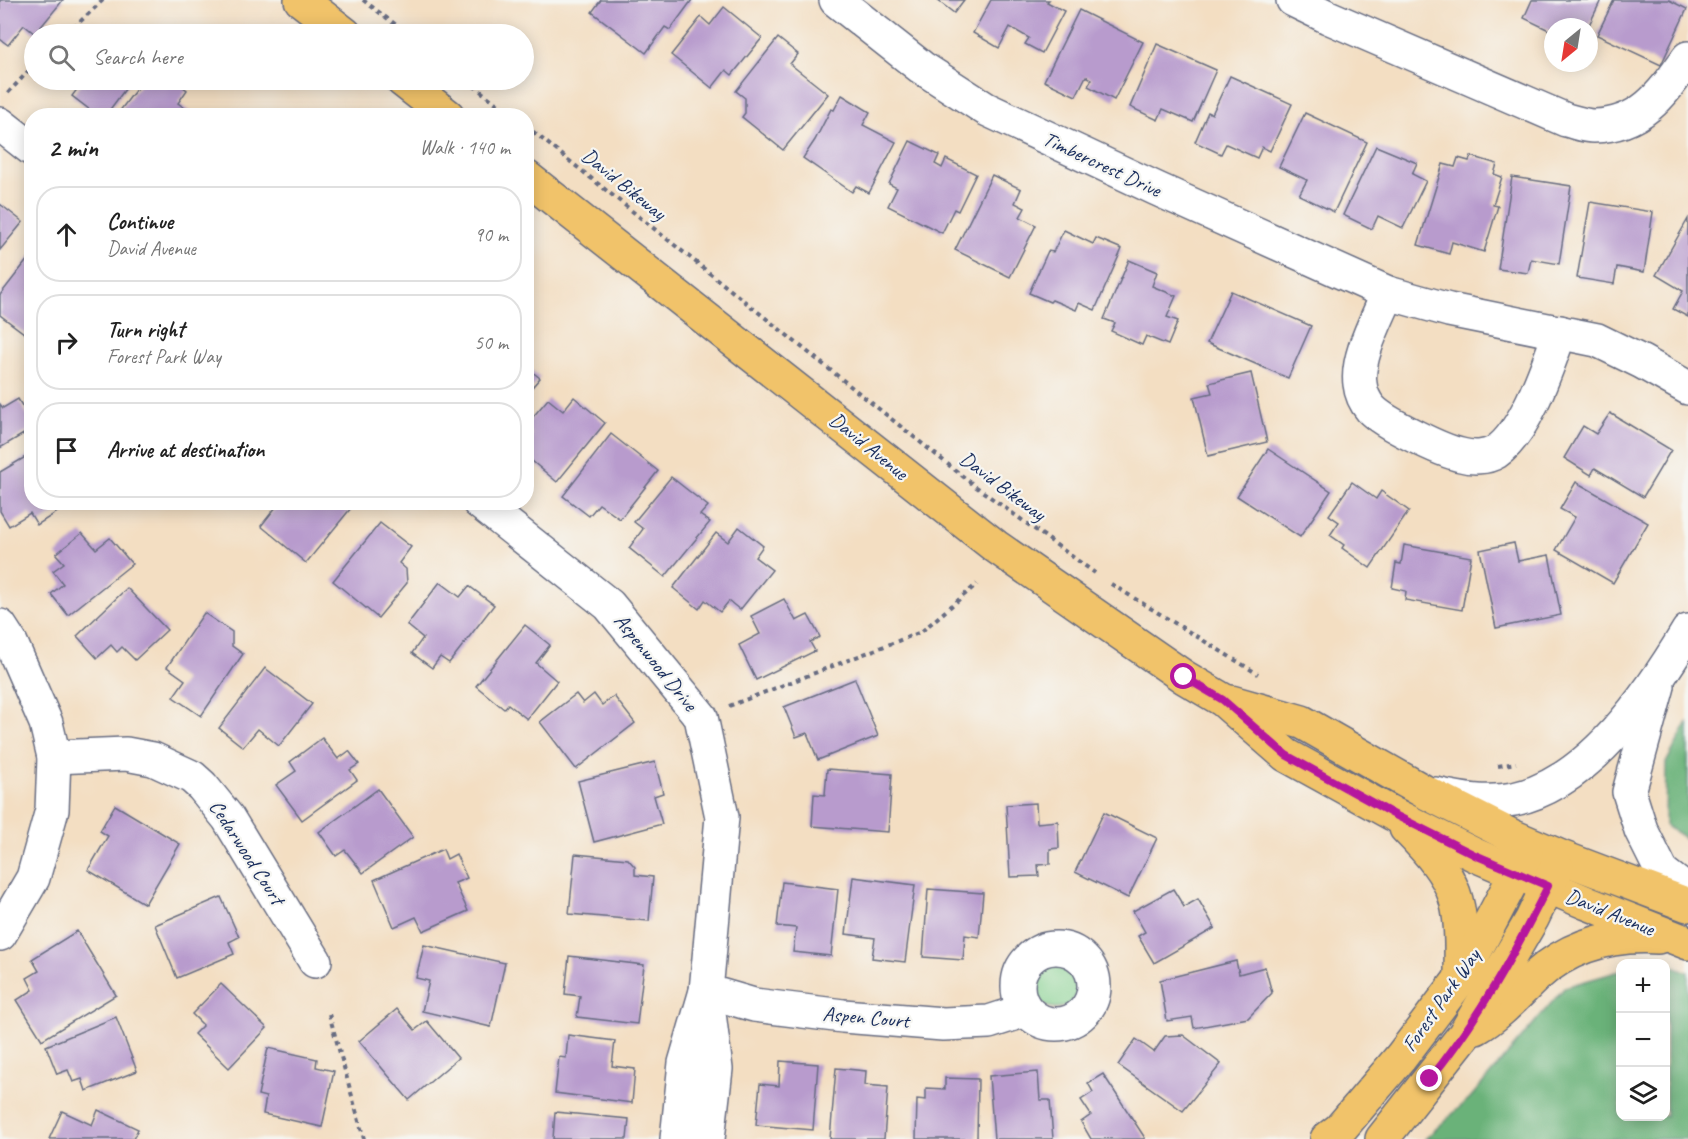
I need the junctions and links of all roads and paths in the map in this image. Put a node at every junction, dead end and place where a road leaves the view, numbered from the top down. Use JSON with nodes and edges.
{"nodes":[{"id":1,"x":103,"y":0,"type":"edge"},
{"id":2,"x":301,"y":0,"type":"edge"},
{"id":3,"x":363,"y":0,"type":"edge"},
{"id":4,"x":836,"y":0,"type":"edge"},
{"id":5,"x":1293,"y":0,"type":"edge"},
{"id":6,"x":78,"y":24,"type":"edge"},
{"id":7,"x":332,"y":24,"type":"edge"},
{"id":8,"x":395,"y":24,"type":"edge"},
{"id":9,"x":1688,"y":58,"type":"edge"},
{"id":10,"x":24,"y":80,"type":"edge"},
{"id":11,"x":415,"y":90,"type":"edge"},
{"id":12,"x":479,"y":90,"type":"edge"},
{"id":13,"x":438,"y":108,"type":"edge"},
{"id":14,"x":503,"y":108,"type":"edge"},
{"id":15,"x":3,"y":110,"type":"edge"},
{"id":16,"x":534,"y":132,"type":"edge"},
{"id":17,"x":24,"y":138,"type":"edge"},
{"id":18,"x":534,"y":183,"type":"edge"},
{"id":19,"x":1388,"y":293,"type":"junction"},
{"id":20,"x":1560,"y":332,"type":"junction"},
{"id":21,"x":1688,"y":388,"type":"edge"},
{"id":22,"x":489,"y":510,"type":"edge"},
{"id":23,"x":1098,"y":575,"type":"dead end"},
{"id":24,"x":1107,"y":582,"type":"dead end"},
{"id":25,"x":977,"y":584,"type":"dead end"},
{"id":26,"x":0,"y":626,"type":"edge"},
{"id":27,"x":1688,"y":631,"type":"edge"},
{"id":28,"x":1661,"y":676,"type":"junction"},
{"id":29,"x":1268,"y":679,"type":"dead end"},
{"id":30,"x":1223,"y":700,"type":"junction"},
{"id":31,"x":726,"y":707,"type":"dead end"},
{"id":32,"x":54,"y":757,"type":"junction"},
{"id":33,"x":1516,"y":762,"type":"dead end"},
{"id":34,"x":1489,"y":769,"type":"dead end"},
{"id":35,"x":1423,"y":791,"type":"junction"},
{"id":36,"x":1393,"y":814,"type":"junction"},
{"id":37,"x":1531,"y":844,"type":"junction"},
{"id":38,"x":1561,"y":857,"type":"junction"},
{"id":39,"x":1517,"y":873,"type":"junction"},
{"id":40,"x":1548,"y":886,"type":"junction"},
{"id":41,"x":1688,"y":892,"type":"edge"},
{"id":42,"x":1688,"y":905,"type":"edge"},
{"id":43,"x":0,"y":934,"type":"edge"},
{"id":44,"x":1681,"y":940,"type":"edge"},
{"id":45,"x":315,"y":961,"type":"dead end"},
{"id":46,"x":1461,"y":978,"type":"junction"},
{"id":47,"x":706,"y":991,"type":"junction"},
{"id":48,"x":1026,"y":1010,"type":"dead end"},
{"id":49,"x":329,"y":1014,"type":"dead end"},
{"id":50,"x":1464,"y":1035,"type":"junction"},
{"id":51,"x":364,"y":1139,"type":"edge"},
{"id":52,"x":677,"y":1139,"type":"edge"},
{"id":53,"x":708,"y":1139,"type":"edge"},
{"id":54,"x":1327,"y":1139,"type":"edge"},
{"id":55,"x":1382,"y":1139,"type":"edge"}],
"edges":[{"from":1,"to":6,"type":"path"},
{"from":2,"to":7,"type":"main road"},
{"from":3,"to":8,"type":"path"},
{"from":4,"to":19,"type":"street","name":"Timbercrest Drive"},
{"from":5,"to":9,"type":"street"},
{"from":10,"to":15,"type":"path"},
{"from":11,"to":13,"type":"main road"},
{"from":12,"to":14,"type":"path"},
{"from":15,"to":17,"type":"street"},
{"from":16,"to":23,"type":"path","name":"David Bikeway"},
{"from":18,"to":30,"type":"main road","name":"David Avenue"},
{"from":19,"to":20,"type":"street","name":"Timbercrest Drive"},
{"from":19,"to":20,"type":"street"},
{"from":20,"to":21,"type":"street","name":"Timbercrest Drive"},
{"from":22,"to":47,"type":"street","name":"Aspenwood Drive"},
{"from":24,"to":29,"type":"path"},
{"from":25,"to":31,"type":"path"},
{"from":26,"to":32,"type":"street"},
{"from":27,"to":28,"type":"street"},
{"from":28,"to":35,"type":"street"},
{"from":28,"to":41,"type":"street"},
{"from":30,"to":35,"type":"main road","name":"David Avenue"},
{"from":30,"to":36,"type":"main road","name":"David Avenue"},
{"from":32,"to":43,"type":"street"},
{"from":32,"to":45,"type":"street","name":"Cedarwood Court"},
{"from":33,"to":34,"type":"path"},
{"from":35,"to":37,"type":"main road","name":"David Avenue"},
{"from":36,"to":39,"type":"main road","name":"David Avenue"},
{"from":36,"to":46,"type":"main road"},
{"from":37,"to":38,"type":"main road","name":"David Avenue"},
{"from":37,"to":39,"type":"main road","name":"Forest Park Way"},
{"from":38,"to":40,"type":"main road","name":"Forest Park Way"},
{"from":38,"to":42,"type":"main road","name":"David Avenue"},
{"from":39,"to":40,"type":"main road","name":"David Avenue"},
{"from":39,"to":46,"type":"main road","name":"Forest Park Way"},
{"from":40,"to":44,"type":"main road","name":"David Avenue"},
{"from":40,"to":50,"type":"main road","name":"Forest Park Way"},
{"from":44,"to":50,"type":"main road"},
{"from":46,"to":54,"type":"main road","name":"Forest Park Way"},
{"from":47,"to":48,"type":"street","name":"Aspen Court"},
{"from":47,"to":52,"type":"street","name":"Aspenwood Drive"},
{"from":47,"to":53,"type":"street","name":"Aspenwood Drive"},
{"from":49,"to":51,"type":"path"},
{"from":50,"to":55,"type":"main road","name":"Forest Park Way"}]}
